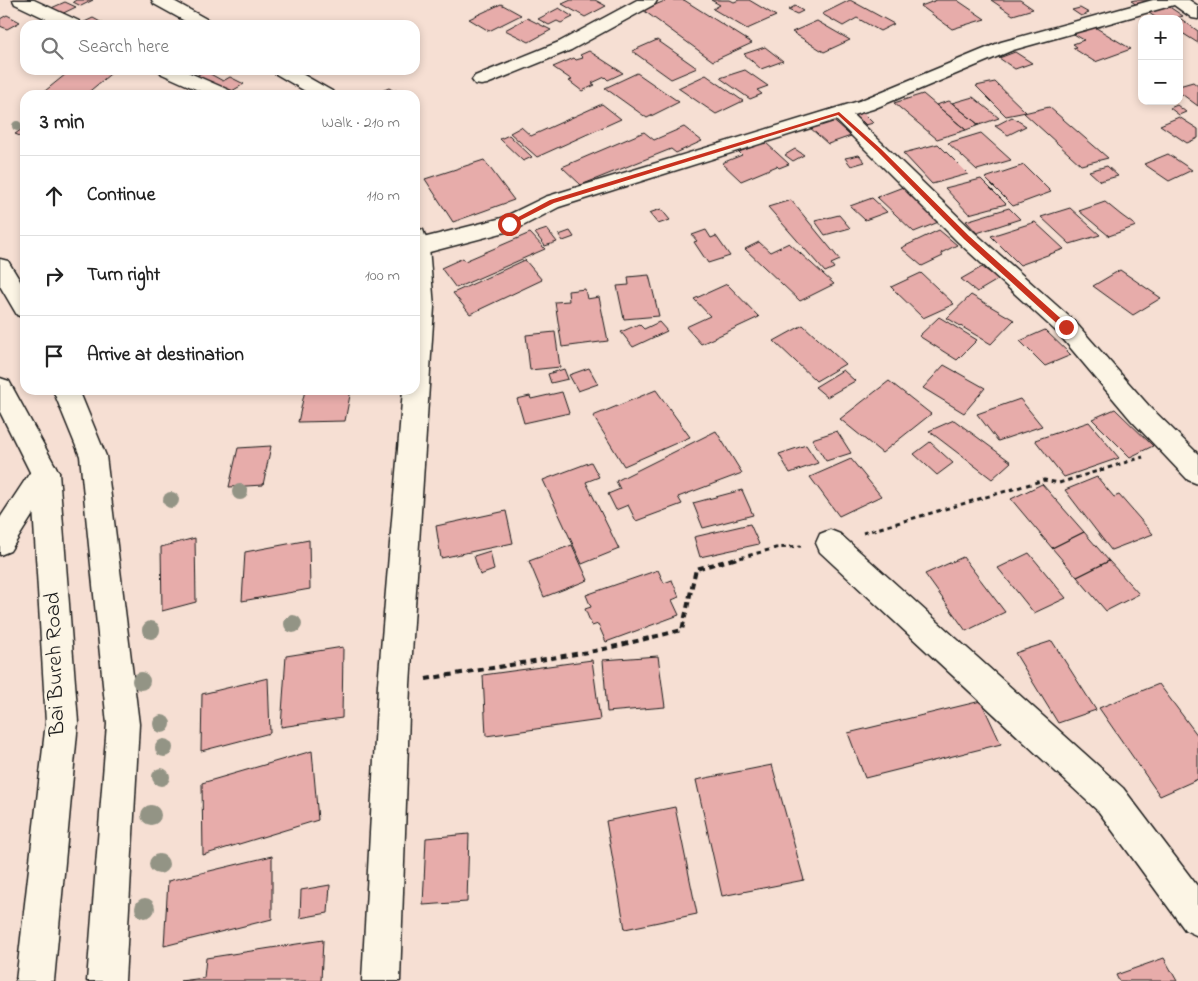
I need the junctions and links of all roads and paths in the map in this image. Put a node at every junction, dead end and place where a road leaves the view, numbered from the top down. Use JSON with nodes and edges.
{"nodes":[{"id":1,"x":21,"y":0,"type":"edge"},
{"id":2,"x":160,"y":0,"type":"edge"},
{"id":3,"x":649,"y":0,"type":"edge"},
{"id":4,"x":1173,"y":0,"type":"edge"},
{"id":5,"x":1178,"y":0,"type":"edge"},
{"id":6,"x":1198,"y":14,"type":"edge"},
{"id":7,"x":63,"y":20,"type":"edge"},
{"id":8,"x":195,"y":20,"type":"edge"},
{"id":9,"x":179,"y":75,"type":"edge"},
{"id":10,"x":291,"y":75,"type":"edge"},
{"id":11,"x":481,"y":80,"type":"dead end"},
{"id":12,"x":213,"y":90,"type":"edge"},
{"id":13,"x":316,"y":90,"type":"edge"},
{"id":14,"x":839,"y":113,"type":"junction"},
{"id":15,"x":420,"y":240,"type":"edge"},
{"id":16,"x":0,"y":267,"type":"edge"},
{"id":17,"x":420,"y":281,"type":"edge"},
{"id":18,"x":20,"y":301,"type":"edge"},
{"id":19,"x":420,"y":334,"type":"edge"},
{"id":20,"x":0,"y":388,"type":"edge"},
{"id":21,"x":68,"y":395,"type":"edge"},
{"id":22,"x":415,"y":395,"type":"edge"},
{"id":23,"x":1174,"y":448,"type":"junction"},
{"id":24,"x":1198,"y":472,"type":"edge"},
{"id":25,"x":45,"y":474,"type":"junction"},
{"id":26,"x":0,"y":542,"type":"edge"},
{"id":27,"x":830,"y":543,"type":"junction"},
{"id":28,"x":394,"y":685,"type":"junction"},
{"id":29,"x":1198,"y":917,"type":"edge"},
{"id":30,"x":35,"y":981,"type":"edge"},
{"id":31,"x":106,"y":981,"type":"edge"},
{"id":32,"x":381,"y":981,"type":"edge"}],
"edges":[{"from":1,"to":7,"type":"main road"},
{"from":2,"to":8,"type":"main road"},
{"from":3,"to":11,"type":"main road"},
{"from":4,"to":14,"type":"main road"},
{"from":5,"to":6,"type":"main road"},
{"from":9,"to":12,"type":"main road"},
{"from":10,"to":13,"type":"main road"},
{"from":14,"to":15,"type":"main road"},
{"from":14,"to":23,"type":"main road"},
{"from":16,"to":18,"type":"main road"},
{"from":17,"to":19,"type":"main road"},
{"from":20,"to":25,"type":"main road","name":"Bai Bureh Road"},
{"from":21,"to":31,"type":"main road"},
{"from":22,"to":28,"type":"main road"},
{"from":23,"to":24,"type":"main road"},
{"from":23,"to":27,"type":"path"},
{"from":25,"to":26,"type":"main road"},
{"from":25,"to":30,"type":"main road","name":"Bai Bureh Road"},
{"from":27,"to":28,"type":"path"},
{"from":27,"to":29,"type":"main road"},
{"from":28,"to":32,"type":"main road"}]}
